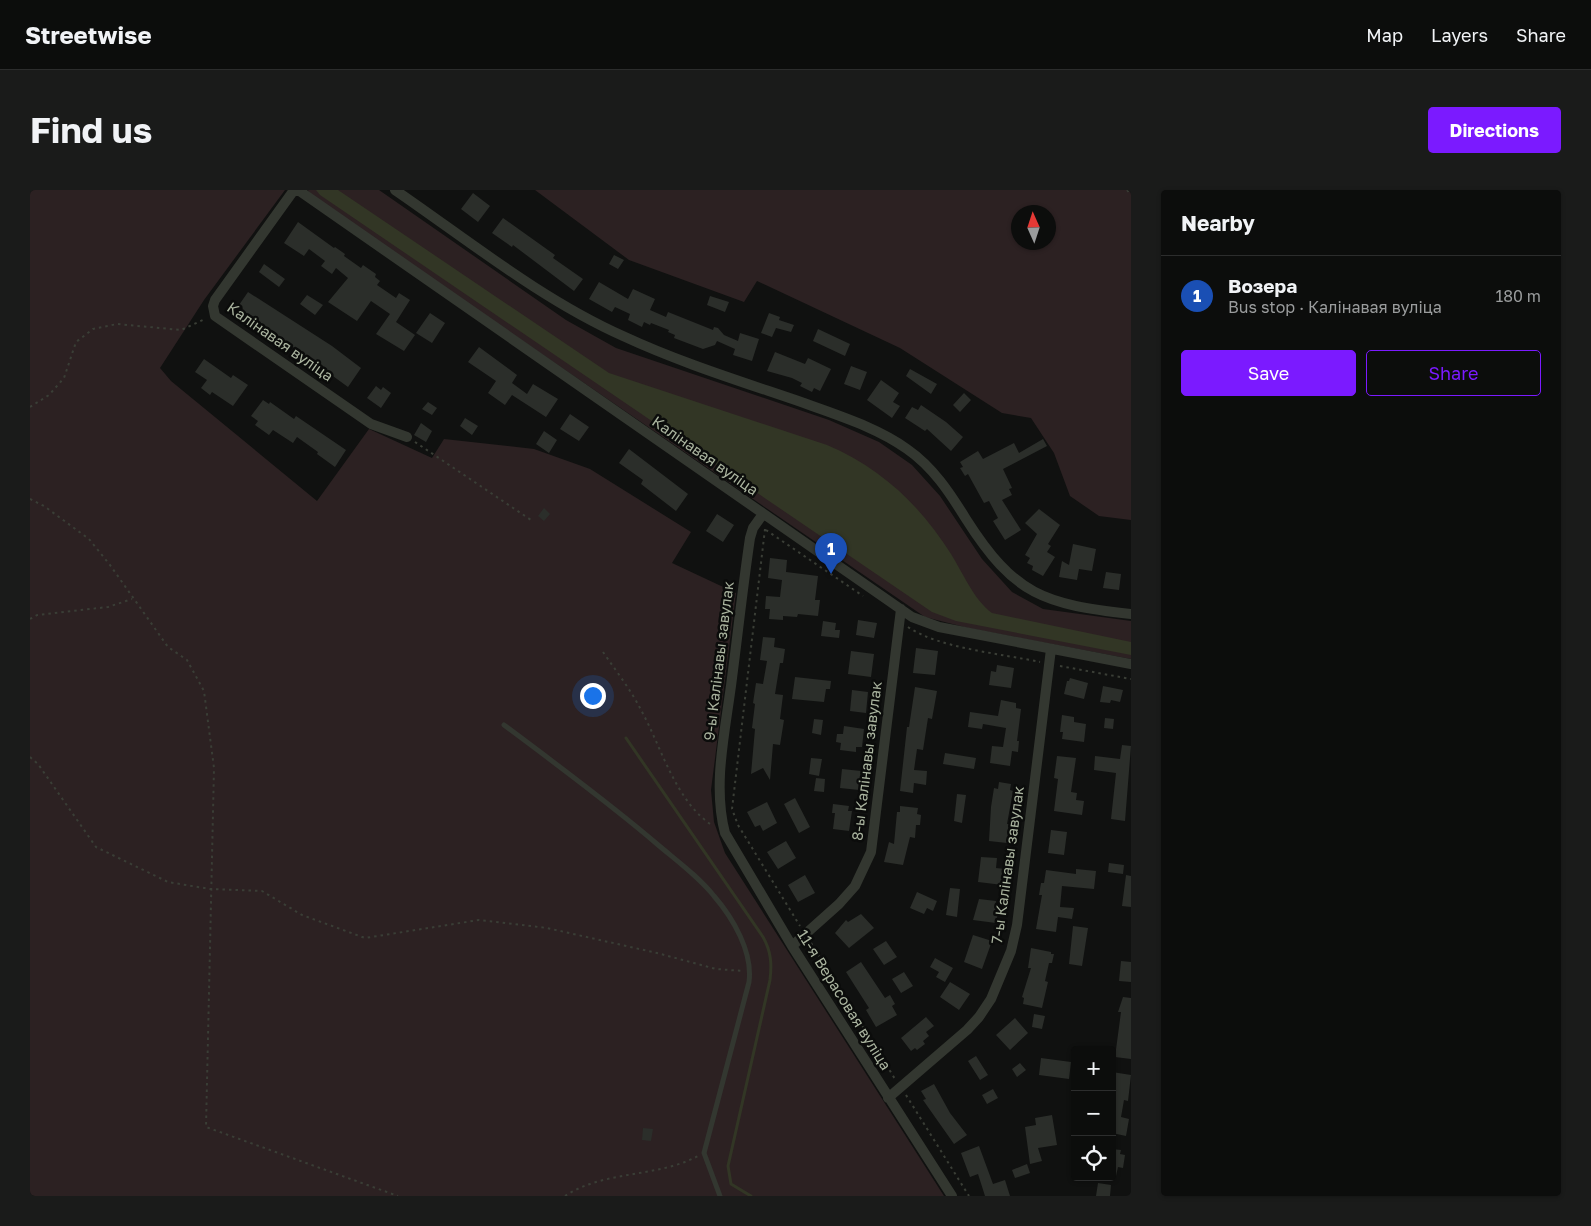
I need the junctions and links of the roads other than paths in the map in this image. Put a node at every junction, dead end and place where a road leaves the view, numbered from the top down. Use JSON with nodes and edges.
{"nodes":[{"id":1,"x":296,"y":190,"type":"edge"},
{"id":2,"x":395,"y":190,"type":"edge"},
{"id":3,"x":407,"y":437,"type":"road end"},
{"id":4,"x":763,"y":514,"type":"junction"},
{"id":5,"x":901,"y":609,"type":"junction"},
{"id":6,"x":1131,"y":614,"type":"edge"},
{"id":7,"x":1051,"y":649,"type":"junction"},
{"id":8,"x":1131,"y":664,"type":"edge"},
{"id":9,"x":504,"y":725,"type":"dead end"},
{"id":10,"x":720,"y":815,"type":"joint"},
{"id":11,"x":792,"y":946,"type":"junction"},
{"id":12,"x":888,"y":1098,"type":"junction"},
{"id":13,"x":720,"y":1196,"type":"edge"},
{"id":14,"x":952,"y":1196,"type":"edge"}],
"edges":[{"from":1,"to":3,"type":"street","name":"Калінавая вуліца"},
{"from":1,"to":4,"type":"street","name":"Калінавая вуліца"},
{"from":2,"to":6,"type":"street"},
{"from":4,"to":5,"type":"street","name":"Калінавая вуліца"},
{"from":4,"to":10,"type":"street","name":"9-ы Калінавы завулак"},
{"from":5,"to":7,"type":"street","name":"Калінавая вуліца"},
{"from":5,"to":11,"type":"street","name":"8-ы Калінавы завулак"},
{"from":7,"to":8,"type":"street","name":"Калінавая вуліца"},
{"from":7,"to":12,"type":"street","name":"7-ы Калінавы завулак"},
{"from":9,"to":13,"type":"lane"},
{"from":10,"to":11,"type":"street","name":"11-я Верасовая вуліца"},
{"from":11,"to":12,"type":"street","name":"11-я Верасовая вуліца"},
{"from":12,"to":14,"type":"street","name":"11-я Верасовая вуліца"}]}
